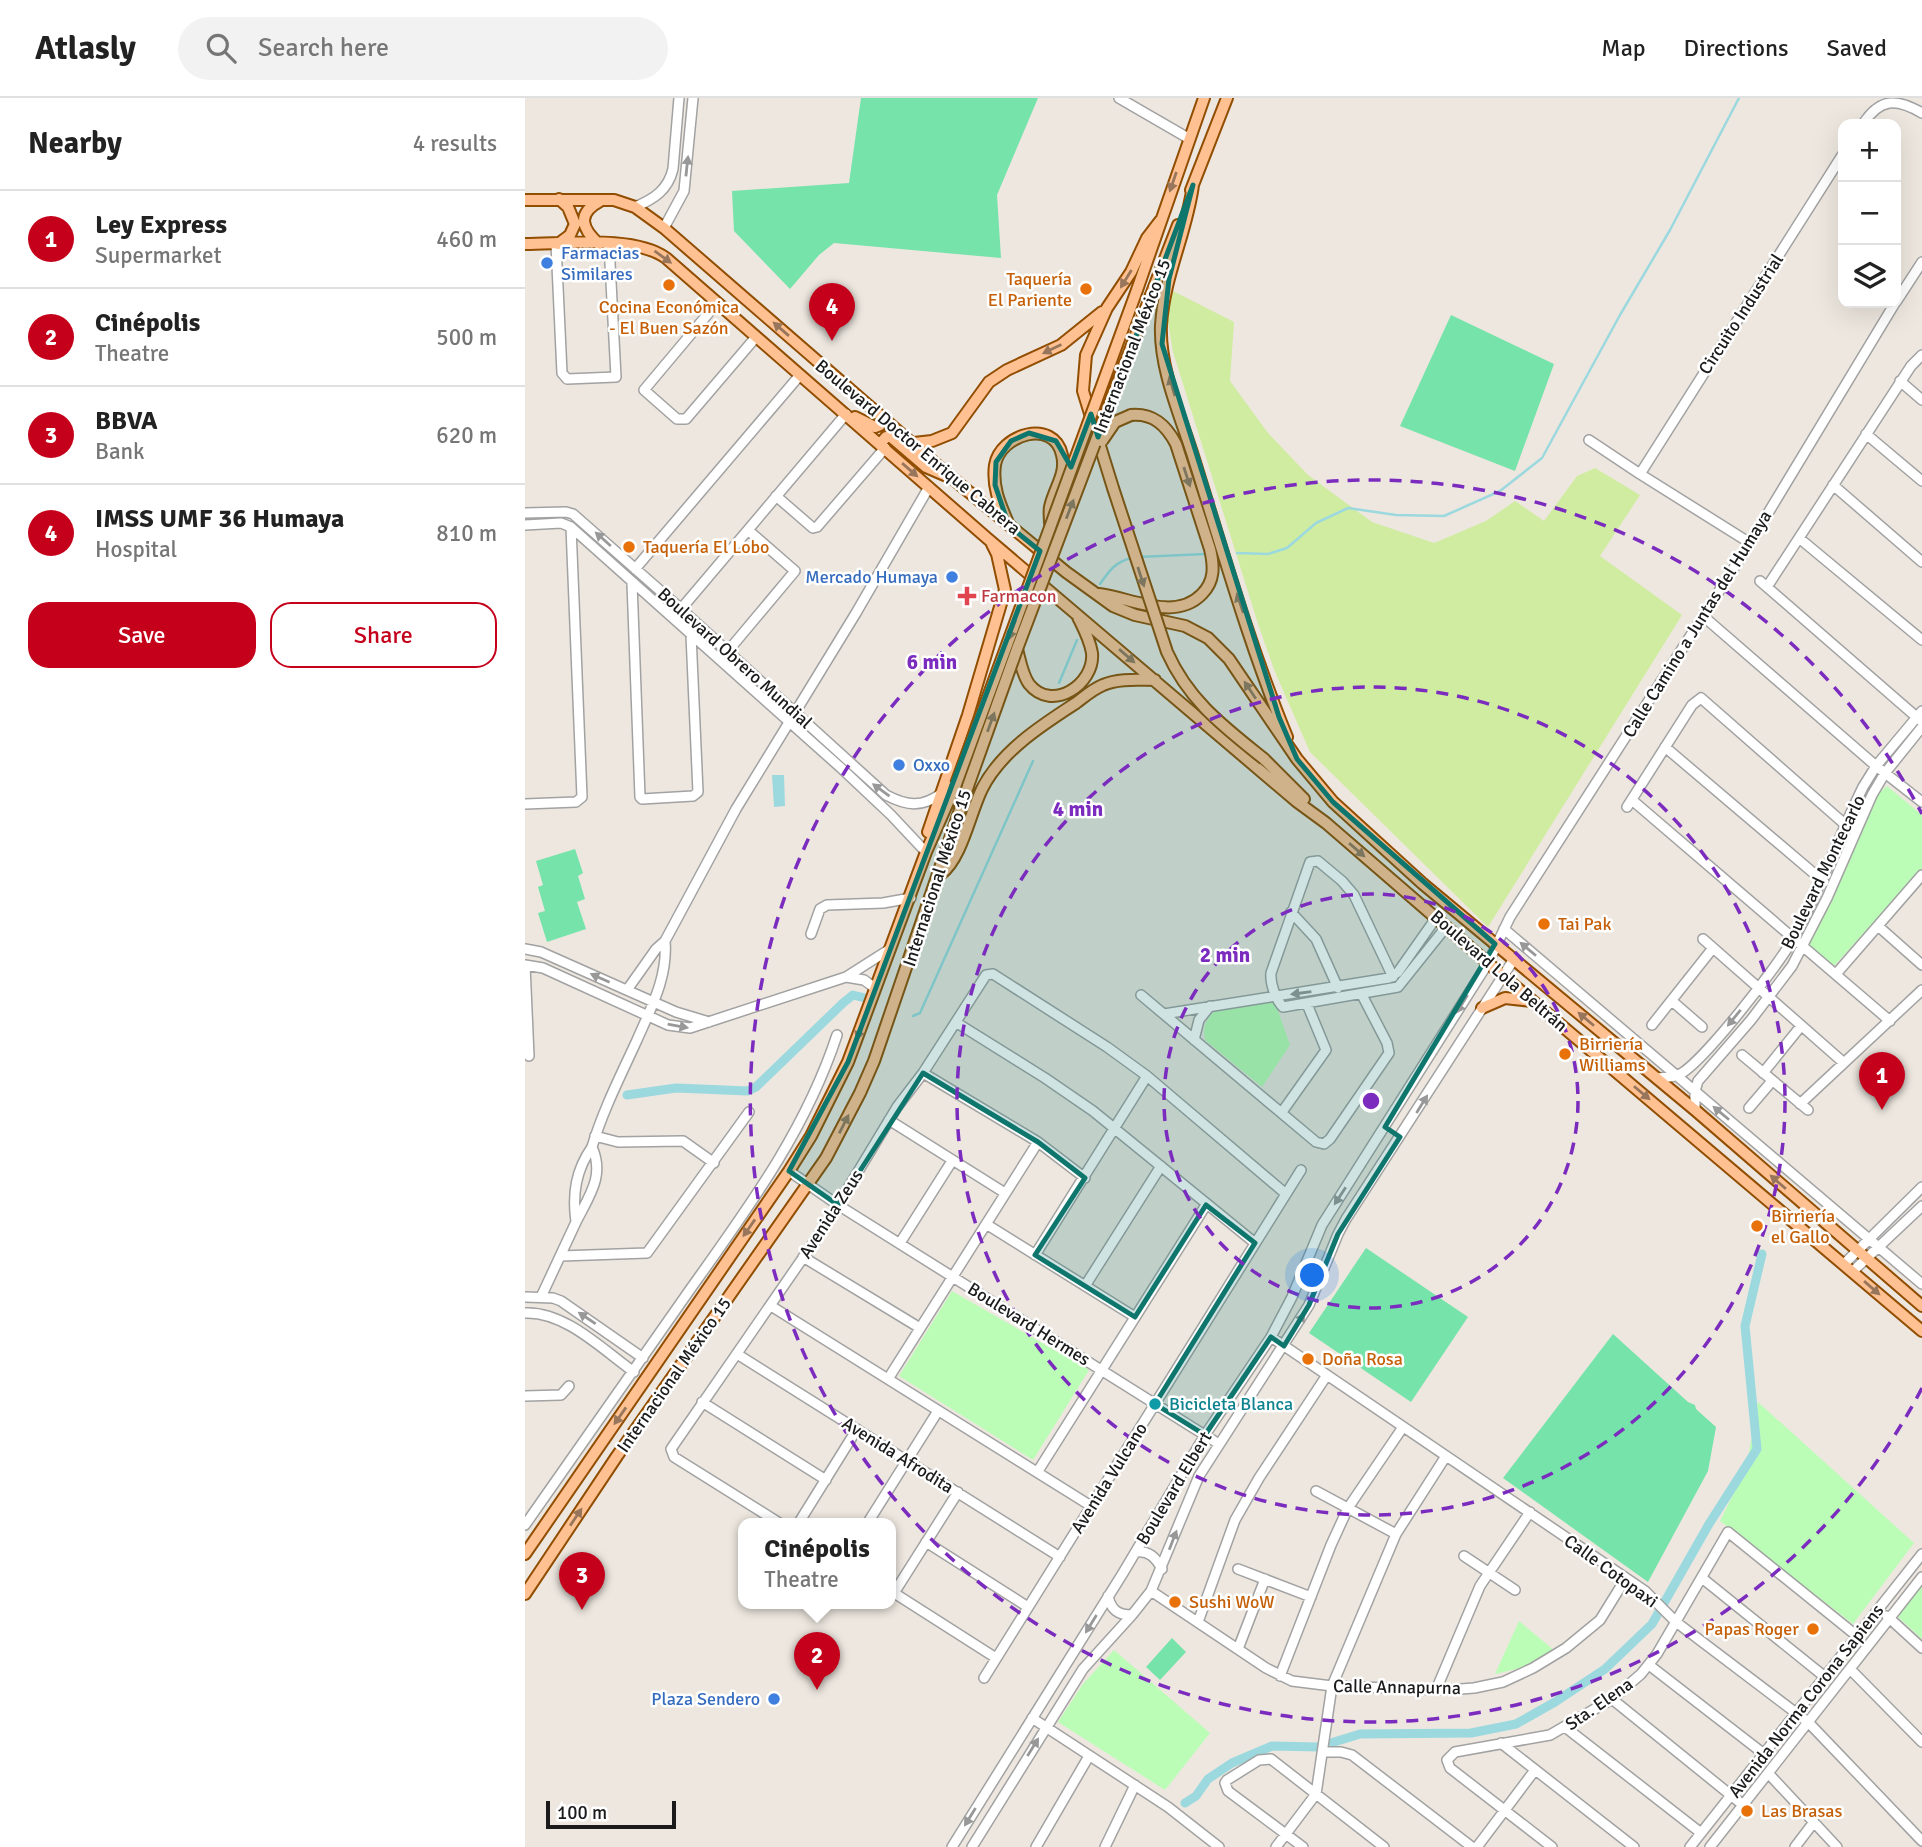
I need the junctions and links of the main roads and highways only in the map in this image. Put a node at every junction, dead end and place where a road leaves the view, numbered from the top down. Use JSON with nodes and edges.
{"nodes":[{"id":1,"x":1204,"y":98,"type":"edge"},
{"id":2,"x":1227,"y":98,"type":"edge"},
{"id":3,"x":1193,"y":185,"type":"junction"},
{"id":4,"x":559,"y":199,"type":"junction"},
{"id":5,"x":602,"y":199,"type":"junction"},
{"id":6,"x":525,"y":200,"type":"edge"},
{"id":7,"x":1160,"y":221,"type":"junction"},
{"id":8,"x":525,"y":244,"type":"edge"},
{"id":9,"x":557,"y":244,"type":"junction"},
{"id":10,"x":604,"y":244,"type":"junction"},
{"id":11,"x":701,"y":261,"type":"junction"},
{"id":12,"x":688,"y":277,"type":"junction"},
{"id":13,"x":1107,"y":308,"type":"junction"},
{"id":14,"x":847,"y":416,"type":"junction"},
{"id":15,"x":883,"y":417,"type":"junction"},
{"id":16,"x":914,"y":443,"type":"junction"},
{"id":17,"x":883,"y":446,"type":"junction"},
{"id":18,"x":1086,"y":467,"type":"junction"},
{"id":19,"x":952,"y":478,"type":"junction"},
{"id":20,"x":1050,"y":523,"type":"junction"},
{"id":21,"x":1009,"y":526,"type":"junction"},
{"id":22,"x":989,"y":539,"type":"junction"},
{"id":23,"x":1096,"y":594,"type":"junction"},
{"id":24,"x":1075,"y":612,"type":"junction"},
{"id":25,"x":1017,"y":649,"type":"junction"},
{"id":26,"x":1155,"y":680,"type":"junction"},
{"id":27,"x":1297,"y":759,"type":"junction"},
{"id":28,"x":962,"y":785,"type":"junction"},
{"id":29,"x":1326,"y":823,"type":"junction"},
{"id":30,"x":921,"y":868,"type":"junction"},
{"id":31,"x":938,"y":876,"type":"junction"},
{"id":32,"x":1534,"y":1001,"type":"junction"},
{"id":33,"x":1482,"y":1008,"type":"road end"},
{"id":34,"x":1922,"y":1307,"type":"edge"},
{"id":35,"x":1922,"y":1331,"type":"edge"},
{"id":36,"x":525,"y":1554,"type":"edge"},
{"id":37,"x":525,"y":1594,"type":"edge"}],
"edges":[{"from":1,"to":7,"type":"main road","name":"Internacional México 15","one_way":true},
{"from":2,"to":3,"type":"main road","name":"Internacional México 15"},
{"from":3,"to":18,"type":"main road","name":"Internacional México 15","bridge":true},
{"from":27,"to":3,"type":"main road","one_way":true},
{"from":4,"to":5,"type":"main road","name":"Boulevard Doctor Enrique Cabrera"},
{"from":4,"to":6,"type":"main road","name":"Boulevard Doctor Enrique Cabrera"},
{"from":4,"to":9,"type":"main road"},
{"from":5,"to":10,"type":"main road"},
{"from":5,"to":11,"type":"main road","name":"Boulevard Doctor Enrique Cabrera"},
{"from":7,"to":13,"type":"main road","one_way":true},
{"from":7,"to":20,"type":"main road","name":"Internacional México 15","bridge":true},
{"from":8,"to":9,"type":"main road","name":"Boulevard Doctor Enrique Cabrera"},
{"from":9,"to":10,"type":"main road","name":"Boulevard Doctor Enrique Cabrera"},
{"from":10,"to":12,"type":"main road","name":"Boulevard Doctor Enrique Cabrera","one_way":true},
{"from":11,"to":12,"type":"main road"},
{"from":15,"to":11,"type":"main road","name":"Boulevard Doctor Enrique Cabrera","one_way":true},
{"from":12,"to":14,"type":"main road","name":"Boulevard Doctor Enrique Cabrera"},
{"from":13,"to":16,"type":"main road","one_way":true},
{"from":13,"to":29,"type":"main road","one_way":true,"bridge":true},
{"from":14,"to":15,"type":"main road"},
{"from":14,"to":17,"type":"main road","name":"Boulevard Doctor Enrique Cabrera"},
{"from":15,"to":16,"type":"main road","name":"Boulevard Doctor Enrique Cabrera"},
{"from":16,"to":19,"type":"main road","name":"Boulevard Doctor Enrique Cabrera"},
{"from":17,"to":19,"type":"main road"},
{"from":17,"to":22,"type":"main road","name":"Boulevard Doctor Enrique Cabrera","one_way":true},
{"from":18,"to":23,"type":"main road","one_way":true,"bridge":true},
{"from":25,"to":18,"type":"main road","name":"Internacional México 15","one_way":true,"bridge":true},
{"from":19,"to":21,"type":"main road","name":"Boulevard Doctor Enrique Cabrera"},
{"from":20,"to":21,"type":"main road"},
{"from":20,"to":28,"type":"main road","name":"Internacional México 15","one_way":true,"bridge":true},
{"from":21,"to":23,"type":"main road","name":"Boulevard Doctor Enrique Cabrera"},
{"from":22,"to":24,"type":"main road","name":"Boulevard Doctor Enrique Cabrera"},
{"from":22,"to":30,"type":"main road"},
{"from":27,"to":23,"type":"main road","name":"Boulevard Lola Beltrán","one_way":true},
{"from":24,"to":25,"type":"main road"},
{"from":24,"to":26,"type":"main road","name":"Boulevard Lola Beltrán","one_way":true},
{"from":28,"to":25,"type":"main road","name":"Internacional México 15","one_way":true,"bridge":true},
{"from":26,"to":29,"type":"main road","name":"Boulevard Lola Beltrán"},
{"from":26,"to":31,"type":"main road"},
{"from":34,"to":27,"type":"main road","name":"Boulevard Lola Beltrán","one_way":true},
{"from":28,"to":30,"type":"main road","name":"Internacional México 15"},
{"from":28,"to":31,"type":"main road","name":"Internacional México 15"},
{"from":29,"to":32,"type":"main road","name":"Boulevard Lola Beltrán","one_way":true},
{"from":30,"to":36,"type":"main road","name":"Internacional México 15","one_way":true},
{"from":37,"to":31,"type":"main road","name":"Internacional México 15","one_way":true},
{"from":32,"to":33,"type":"main road"},
{"from":32,"to":35,"type":"main road","name":"Boulevard Lola Beltrán","one_way":true}]}
